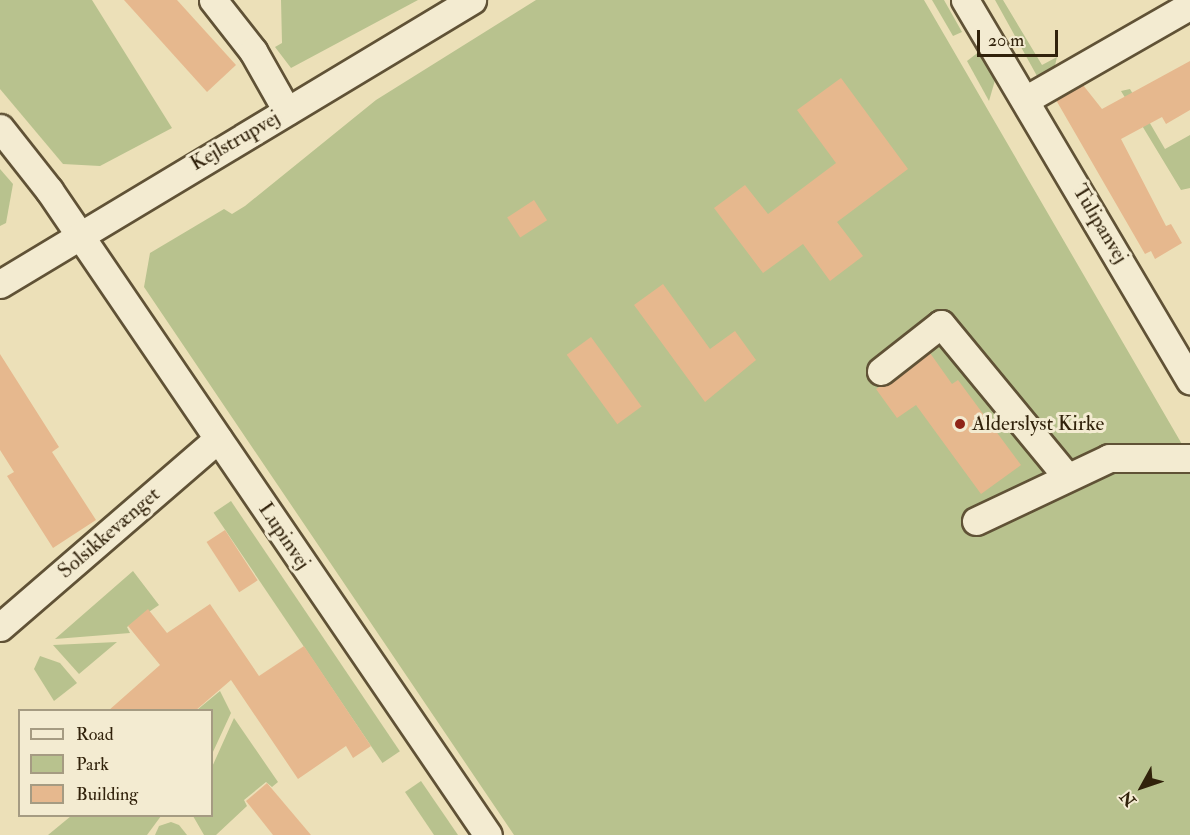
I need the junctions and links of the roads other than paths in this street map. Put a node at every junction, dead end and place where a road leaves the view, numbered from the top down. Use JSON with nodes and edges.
{"nodes":[{"id":1,"x":213,"y":0,"type":"edge"},
{"id":2,"x":472,"y":0,"type":"edge"},
{"id":3,"x":965,"y":0,"type":"edge"},
{"id":4,"x":1189,"y":6,"type":"edge"},
{"id":5,"x":1025,"y":100,"type":"junction"},
{"id":6,"x":287,"y":111,"type":"junction"},
{"id":7,"x":0,"y":129,"type":"edge"},
{"id":8,"x":79,"y":237,"type":"junction"},
{"id":9,"x":0,"y":284,"type":"edge"},
{"id":10,"x":1182,"y":343,"type":"edge"},
{"id":11,"x":881,"y":371,"type":"dead end"},
{"id":12,"x":1190,"y":381,"type":"edge"},
{"id":13,"x":218,"y":439,"type":"junction"},
{"id":14,"x":1183,"y":458,"type":"edge"},
{"id":15,"x":1067,"y":477,"type":"junction"},
{"id":16,"x":976,"y":521,"type":"dead end"},
{"id":17,"x":0,"y":627,"type":"edge"},
{"id":18,"x":488,"y":835,"type":"edge"}],
"edges":[{"from":1,"to":6,"type":"street"},
{"from":2,"to":6,"type":"street","name":"Kejlstrupvej"},
{"from":3,"to":5,"type":"street","name":"Tulipanvej"},
{"from":4,"to":5,"type":"street"},
{"from":5,"to":10,"type":"street","name":"Tulipanvej"},
{"from":6,"to":8,"type":"street","name":"Kejlstrupvej"},
{"from":7,"to":8,"type":"street","name":"Lupinvej"},
{"from":8,"to":9,"type":"street","name":"Kejlstrupvej"},
{"from":8,"to":13,"type":"street","name":"Lupinvej"},
{"from":10,"to":12,"type":"street","name":"Tulipanvej"},
{"from":11,"to":15,"type":"street"},
{"from":13,"to":17,"type":"street","name":"Solsikkevænget"},
{"from":13,"to":18,"type":"street","name":"Lupinvej"},
{"from":14,"to":15,"type":"street"},
{"from":15,"to":16,"type":"street"}]}
